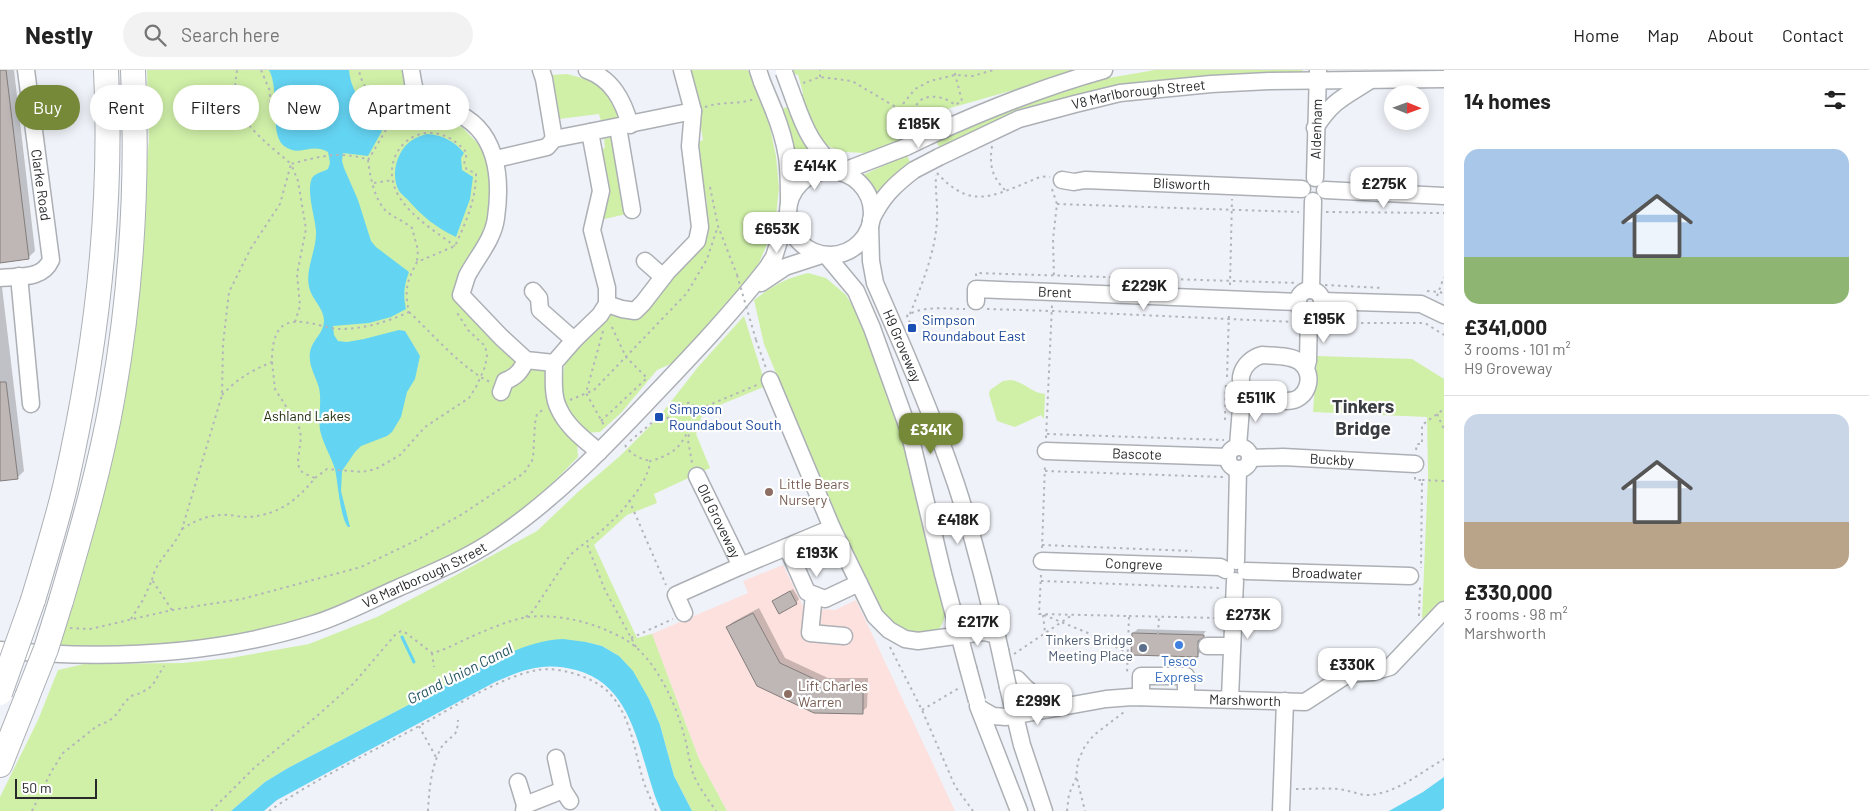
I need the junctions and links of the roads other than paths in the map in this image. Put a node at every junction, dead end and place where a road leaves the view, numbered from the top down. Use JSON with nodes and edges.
{"nodes":[{"id":1,"x":26,"y":70,"type":"edge"},
{"id":2,"x":106,"y":70,"type":"edge"},
{"id":3,"x":133,"y":70,"type":"edge"},
{"id":4,"x":412,"y":70,"type":"edge"},
{"id":5,"x":587,"y":70,"type":"edge"},
{"id":6,"x":682,"y":70,"type":"edge"},
{"id":7,"x":1104,"y":70,"type":"edge"},
{"id":8,"x":1387,"y":70,"type":"edge"},
{"id":9,"x":1415,"y":70,"type":"edge"},
{"id":10,"x":543,"y":71,"type":"edge"},
{"id":11,"x":784,"y":71,"type":"edge"},
{"id":12,"x":1317,"y":74,"type":"edge"},
{"id":13,"x":1444,"y":79,"type":"edge"},
{"id":14,"x":1371,"y":81,"type":"junction"},
{"id":15,"x":760,"y":83,"type":"edge"},
{"id":16,"x":693,"y":111,"type":"junction"},
{"id":17,"x":624,"y":126,"type":"junction"},
{"id":18,"x":1316,"y":128,"type":"junction"},
{"id":19,"x":590,"y":132,"type":"junction"},
{"id":20,"x":554,"y":138,"type":"junction"},
{"id":21,"x":496,"y":159,"type":"junction"},
{"id":22,"x":840,"y":172,"type":"junction"},
{"id":23,"x":1054,"y":178,"type":"road end"},
{"id":24,"x":1314,"y":194,"type":"junction"},
{"id":25,"x":1444,"y":196,"type":"edge"},
{"id":26,"x":788,"y":209,"type":"junction"},
{"id":27,"x":632,"y":210,"type":"dead end"},
{"id":28,"x":871,"y":223,"type":"junction"},
{"id":29,"x":824,"y":255,"type":"junction"},
{"id":30,"x":645,"y":261,"type":"dead end"},
{"id":31,"x":19,"y":276,"type":"junction"},
{"id":32,"x":663,"y":277,"type":"junction"},
{"id":33,"x":0,"y":278,"type":"edge"},
{"id":34,"x":750,"y":289,"type":"junction"},
{"id":35,"x":1315,"y":291,"type":"junction"},
{"id":36,"x":533,"y":292,"type":"dead end"},
{"id":37,"x":976,"y":300,"type":"road end"},
{"id":38,"x":1298,"y":302,"type":"junction"},
{"id":39,"x":607,"y":310,"type":"junction"},
{"id":40,"x":1437,"y":311,"type":"edge"},
{"id":41,"x":1309,"y":319,"type":"junction"},
{"id":42,"x":574,"y":340,"type":"junction"},
{"id":43,"x":526,"y":360,"type":"junction"},
{"id":44,"x":554,"y":362,"type":"junction"},
{"id":45,"x":1306,"y":368,"type":"junction"},
{"id":46,"x":770,"y":380,"type":"road end"},
{"id":47,"x":502,"y":388,"type":"road end"},
{"id":48,"x":1247,"y":393,"type":"junction"},
{"id":49,"x":31,"y":404,"type":"dead end"},
{"id":50,"x":1046,"y":451,"type":"road end"},
{"id":51,"x":599,"y":452,"type":"junction"},
{"id":52,"x":1232,"y":457,"type":"junction"},
{"id":53,"x":1415,"y":464,"type":"road end"},
{"id":54,"x":697,"y":476,"type":"road end"},
{"id":55,"x":832,"y":528,"type":"junction"},
{"id":56,"x":787,"y":547,"type":"junction"},
{"id":57,"x":1042,"y":561,"type":"road end"},
{"id":58,"x":741,"y":566,"type":"junction"},
{"id":59,"x":1233,"y":570,"type":"junction"},
{"id":60,"x":1417,"y":575,"type":"road end"},
{"id":61,"x":859,"y":583,"type":"junction"},
{"id":62,"x":814,"y":595,"type":"junction"},
{"id":63,"x":988,"y":597,"type":"junction"},
{"id":64,"x":1444,"y":610,"type":"edge"},
{"id":65,"x":684,"y":613,"type":"road end"},
{"id":66,"x":965,"y":634,"type":"junction"},
{"id":67,"x":844,"y":636,"type":"dead end"},
{"id":68,"x":998,"y":642,"type":"junction"},
{"id":69,"x":1208,"y":646,"type":"dead end"},
{"id":70,"x":1232,"y":646,"type":"junction"},
{"id":71,"x":0,"y":650,"type":"edge"},
{"id":72,"x":1013,"y":683,"type":"junction"},
{"id":73,"x":0,"y":693,"type":"edge"},
{"id":74,"x":1136,"y":697,"type":"junction"},
{"id":75,"x":1186,"y":698,"type":"junction"},
{"id":76,"x":1230,"y":698,"type":"junction"},
{"id":77,"x":1285,"y":702,"type":"junction"},
{"id":78,"x":978,"y":704,"type":"junction"},
{"id":79,"x":1055,"y":707,"type":"junction"},
{"id":80,"x":1010,"y":716,"type":"junction"},
{"id":81,"x":994,"y":751,"type":"junction"},
{"id":82,"x":556,"y":758,"type":"dead end"},
{"id":83,"x":0,"y":765,"type":"edge"},
{"id":84,"x":518,"y":782,"type":"dead end"},
{"id":85,"x":524,"y":808,"type":"edge"},
{"id":86,"x":1019,"y":811,"type":"edge"},
{"id":87,"x":1044,"y":811,"type":"edge"},
{"id":88,"x":1281,"y":811,"type":"edge"}],
"edges":[{"from":1,"to":31,"type":"street","name":"Clarke Road"},
{"from":2,"to":73,"type":"highway","bridge":true},
{"from":3,"to":83,"type":"highway","bridge":true},
{"from":4,"to":21,"type":"street"},
{"from":5,"to":17,"type":"street"},
{"from":6,"to":16,"type":"street"},
{"from":7,"to":22,"type":"street","name":"V8 Marlborough Street","bridge":true},
{"from":8,"to":14,"type":"street"},
{"from":9,"to":13,"type":"street"},
{"from":10,"to":20,"type":"street"},
{"from":11,"to":22,"type":"street","bridge":true},
{"from":12,"to":14,"type":"street","name":"V8 Marlborough Street"},
{"from":12,"to":18,"type":"street","name":"Aldenham"},
{"from":12,"to":28,"type":"street","name":"V8 Marlborough Street","bridge":true},
{"from":13,"to":14,"type":"street","name":"V8 Marlborough Street"},
{"from":14,"to":18,"type":"street"},
{"from":15,"to":26,"type":"street","bridge":true},
{"from":16,"to":17,"type":"street"},
{"from":16,"to":32,"type":"street"},
{"from":17,"to":19,"type":"street"},
{"from":17,"to":27,"type":"street"},
{"from":18,"to":24,"type":"street","name":"Aldenham"},
{"from":19,"to":20,"type":"street"},
{"from":19,"to":39,"type":"street"},
{"from":20,"to":21,"type":"street"},
{"from":21,"to":43,"type":"street"},
{"from":22,"to":26,"type":"street"},
{"from":22,"to":28,"type":"street"},
{"from":23,"to":24,"type":"street","name":"Blisworth"},
{"from":24,"to":25,"type":"street","name":"Blisworth"},
{"from":24,"to":35,"type":"street","name":"Aldenham"},
{"from":26,"to":29,"type":"street"},
{"from":26,"to":34,"type":"street","name":"V8 Marlborough Street"},
{"from":28,"to":29,"type":"street"},
{"from":28,"to":63,"type":"street","name":"H9 Groveway"},
{"from":29,"to":34,"type":"street","name":"V8 Marlborough Street"},
{"from":29,"to":66,"type":"street","name":"H9 Groveway"},
{"from":30,"to":32,"type":"street"},
{"from":31,"to":33,"type":"street","name":"Clarke Road"},
{"from":31,"to":49,"type":"street"},
{"from":32,"to":39,"type":"street"},
{"from":34,"to":51,"type":"street","name":"V8 Marlborough Street"},
{"from":35,"to":38,"type":"street"},
{"from":35,"to":40,"type":"street"},
{"from":35,"to":41,"type":"street"},
{"from":36,"to":42,"type":"street"},
{"from":37,"to":38,"type":"street","name":"Brent"},
{"from":38,"to":41,"type":"street"},
{"from":39,"to":42,"type":"street"},
{"from":41,"to":45,"type":"street"},
{"from":42,"to":44,"type":"street"},
{"from":43,"to":44,"type":"street"},
{"from":43,"to":47,"type":"street"},
{"from":44,"to":51,"type":"street"},
{"from":45,"to":48,"type":"street"},
{"from":45,"to":48,"type":"street"},
{"from":46,"to":55,"type":"street"},
{"from":48,"to":52,"type":"street"},
{"from":50,"to":52,"type":"street","name":"Bascote"},
{"from":51,"to":71,"type":"street","name":"V8 Marlborough Street"},
{"from":52,"to":53,"type":"street","name":"Buckby"},
{"from":52,"to":59,"type":"street"},
{"from":54,"to":58,"type":"street","name":"Old Groveway"},
{"from":55,"to":56,"type":"street","name":"Old Groveway"},
{"from":55,"to":61,"type":"street"},
{"from":56,"to":58,"type":"street","name":"Old Groveway"},
{"from":56,"to":62,"type":"street"},
{"from":57,"to":59,"type":"street","name":"Congreve"},
{"from":58,"to":65,"type":"street","name":"Old Groveway"},
{"from":59,"to":60,"type":"street","name":"Broadwater"},
{"from":59,"to":70,"type":"street"},
{"from":61,"to":62,"type":"street"},
{"from":61,"to":66,"type":"street"},
{"from":62,"to":67,"type":"street"},
{"from":63,"to":66,"type":"street"},
{"from":63,"to":68,"type":"street","name":"H9 Groveway"},
{"from":64,"to":77,"type":"street","name":"Marshworth"},
{"from":66,"to":68,"type":"street"},
{"from":66,"to":78,"type":"street","name":"H9 Groveway","bridge":true},
{"from":68,"to":72,"type":"street","name":"H9 Groveway"},
{"from":69,"to":70,"type":"street"},
{"from":70,"to":76,"type":"street"},
{"from":72,"to":79,"type":"street"},
{"from":72,"to":80,"type":"street"},
{"from":74,"to":75,"type":"street","name":"Marshworth"},
{"from":74,"to":75,"type":"street"},
{"from":74,"to":79,"type":"street","name":"Marshworth"},
{"from":75,"to":76,"type":"street","name":"Marshworth"},
{"from":76,"to":77,"type":"street","name":"Marshworth"},
{"from":77,"to":88,"type":"street"},
{"from":78,"to":80,"type":"street"},
{"from":78,"to":81,"type":"street","name":"H9 Groveway"},
{"from":79,"to":80,"type":"street","name":"Marshworth"},
{"from":80,"to":81,"type":"street"},
{"from":80,"to":87,"type":"street"},
{"from":81,"to":86,"type":"street","name":"H9 Groveway"},
{"from":82,"to":85,"type":"street"},
{"from":84,"to":85,"type":"street"}]}
